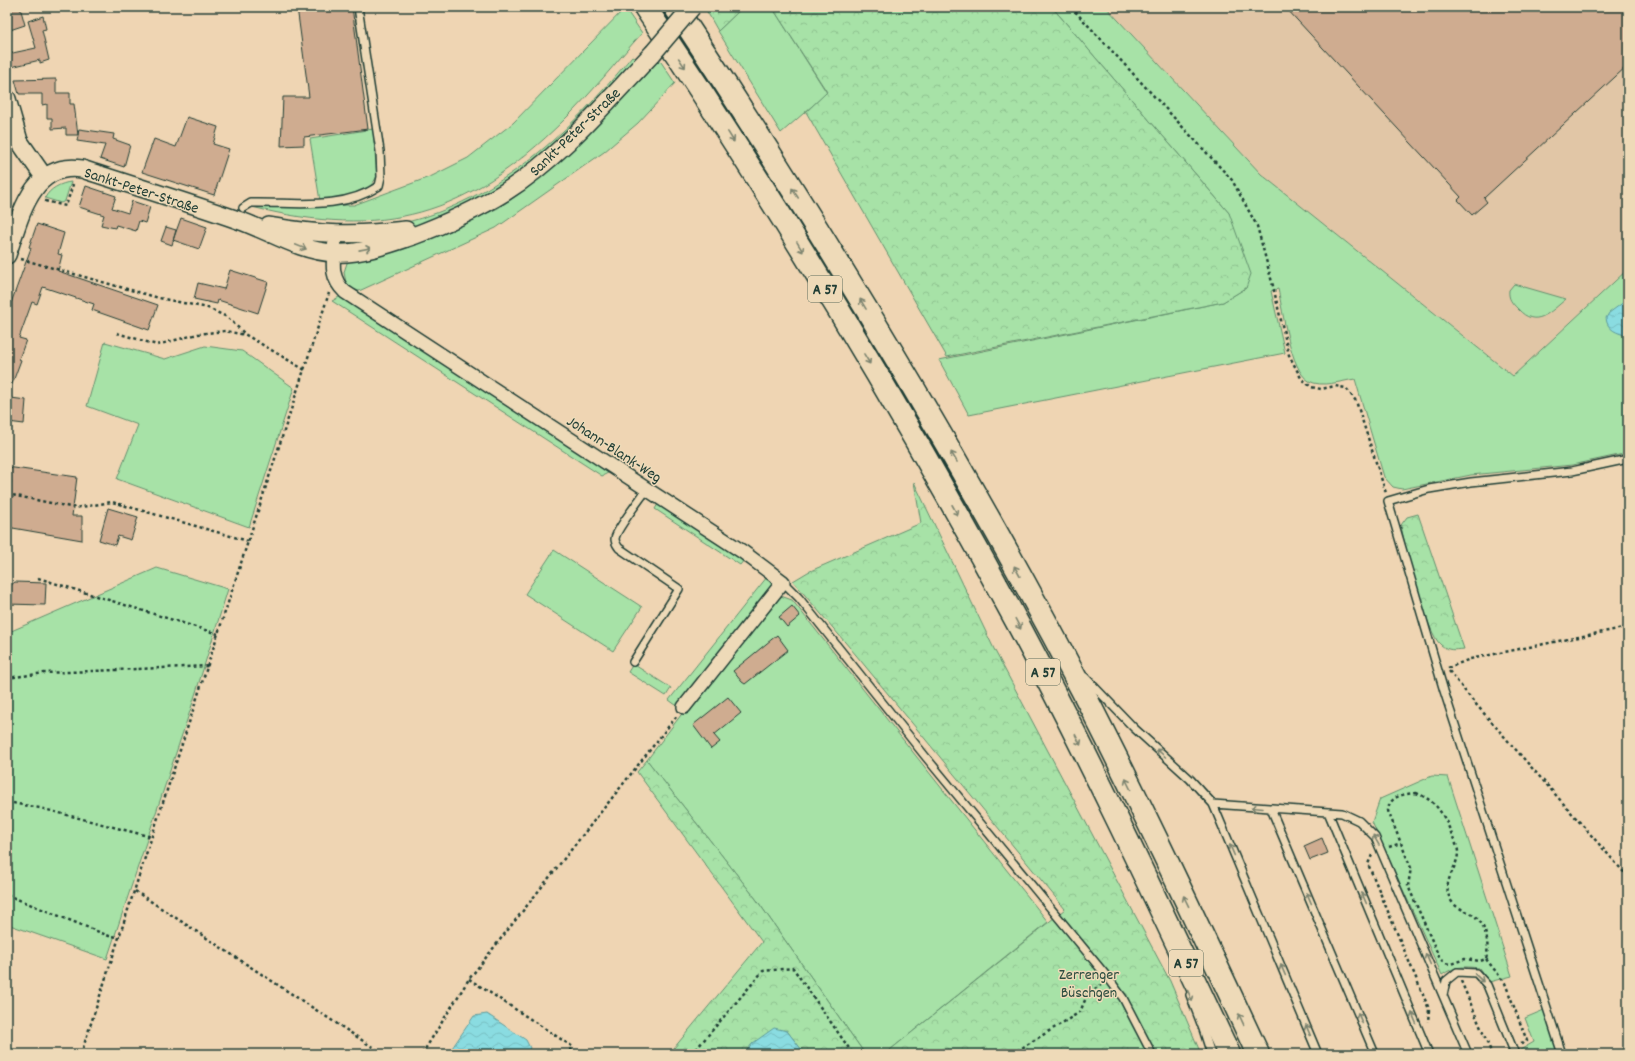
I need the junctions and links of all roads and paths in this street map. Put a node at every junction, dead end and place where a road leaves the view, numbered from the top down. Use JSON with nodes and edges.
{"nodes":[{"id":1,"x":358,"y":7,"type":"edge"},
{"id":2,"x":645,"y":7,"type":"edge"},
{"id":3,"x":675,"y":7,"type":"edge"},
{"id":4,"x":692,"y":7,"type":"edge"},
{"id":5,"x":1071,"y":7,"type":"edge"},
{"id":6,"x":7,"y":99,"type":"edge"},
{"id":7,"x":13,"y":140,"type":"edge"},
{"id":8,"x":44,"y":177,"type":"junction"},
{"id":9,"x":74,"y":180,"type":"dead end"},
{"id":10,"x":41,"y":199,"type":"dead end"},
{"id":11,"x":241,"y":214,"type":"junction"},
{"id":12,"x":436,"y":227,"type":"junction"},
{"id":13,"x":335,"y":235,"type":"junction"},
{"id":14,"x":335,"y":254,"type":"junction"},
{"id":15,"x":7,"y":255,"type":"edge"},
{"id":16,"x":26,"y":261,"type":"dead end"},
{"id":17,"x":335,"y":281,"type":"junction"},
{"id":18,"x":117,"y":333,"type":"dead end"},
{"id":19,"x":246,"y":335,"type":"junction"},
{"id":20,"x":305,"y":370,"type":"junction"},
{"id":21,"x":1628,"y":459,"type":"edge"},
{"id":22,"x":647,"y":489,"type":"junction"},
{"id":23,"x":7,"y":494,"type":"edge"},
{"id":24,"x":1388,"y":501,"type":"junction"},
{"id":25,"x":248,"y":541,"type":"junction"},
{"id":26,"x":38,"y":578,"type":"dead end"},
{"id":27,"x":783,"y":582,"type":"junction"},
{"id":28,"x":1628,"y":627,"type":"edge"},
{"id":29,"x":218,"y":634,"type":"junction"},
{"id":30,"x":1062,"y":654,"type":"junction"},
{"id":31,"x":633,"y":662,"type":"dead end"},
{"id":32,"x":1444,"y":663,"type":"dead end"},
{"id":33,"x":208,"y":666,"type":"junction"},
{"id":34,"x":1447,"y":668,"type":"junction"},
{"id":35,"x":7,"y":678,"type":"edge"},
{"id":36,"x":684,"y":707,"type":"joint"},
{"id":37,"x":7,"y":802,"type":"edge"},
{"id":38,"x":1213,"y":804,"type":"junction"},
{"id":39,"x":1111,"y":805,"type":"junction"},
{"id":40,"x":1271,"y":809,"type":"junction"},
{"id":41,"x":1328,"y":812,"type":"junction"},
{"id":42,"x":152,"y":837,"type":"junction"},
{"id":43,"x":1401,"y":843,"type":"junction"},
{"id":44,"x":1381,"y":850,"type":"junction"},
{"id":45,"x":1129,"y":863,"type":"dead end"},
{"id":46,"x":1628,"y":877,"type":"edge"},
{"id":47,"x":135,"y":891,"type":"junction"},
{"id":48,"x":7,"y":894,"type":"edge"},
{"id":49,"x":120,"y":937,"type":"junction"},
{"id":50,"x":1486,"y":959,"type":"junction"},
{"id":51,"x":1453,"y":962,"type":"junction"},
{"id":52,"x":1457,"y":972,"type":"junction"},
{"id":53,"x":469,"y":978,"type":"junction"},
{"id":54,"x":1109,"y":979,"type":"junction"},
{"id":55,"x":1185,"y":984,"type":"dead end"},
{"id":56,"x":1443,"y":995,"type":"junction"},
{"id":57,"x":1430,"y":1027,"type":"dead end"},
{"id":58,"x":1513,"y":1051,"type":"edge"},
{"id":59,"x":81,"y":1054,"type":"edge"},
{"id":60,"x":383,"y":1054,"type":"edge"},
{"id":61,"x":422,"y":1054,"type":"edge"},
{"id":62,"x":568,"y":1054,"type":"edge"},
{"id":63,"x":692,"y":1054,"type":"edge"},
{"id":64,"x":853,"y":1054,"type":"edge"},
{"id":65,"x":1012,"y":1054,"type":"edge"},
{"id":66,"x":1152,"y":1054,"type":"edge"},
{"id":67,"x":1210,"y":1054,"type":"edge"},
{"id":68,"x":1229,"y":1054,"type":"edge"},
{"id":69,"x":1258,"y":1054,"type":"edge"},
{"id":70,"x":1318,"y":1054,"type":"edge"},
{"id":71,"x":1375,"y":1054,"type":"edge"},
{"id":72,"x":1429,"y":1054,"type":"edge"},
{"id":73,"x":1468,"y":1054,"type":"edge"},
{"id":74,"x":1492,"y":1054,"type":"edge"},
{"id":75,"x":1562,"y":1054,"type":"edge"}],
"edges":[{"from":1,"to":11,"type":"lane"},
{"from":2,"to":39,"type":"highway","number":"A 57","one_way":true},
{"from":30,"to":3,"type":"highway","number":"A 57","one_way":true},
{"from":4,"to":12,"type":"street","name":"Sankt-Peter-Straße","bridge":true},
{"from":5,"to":24,"type":"path"},
{"from":6,"to":7,"type":"street"},
{"from":7,"to":8,"type":"street"},
{"from":8,"to":11,"type":"street","name":"Sankt-Peter-Straße"},
{"from":8,"to":15,"type":"street"},
{"from":9,"to":10,"type":"path"},
{"from":11,"to":13,"type":"street","name":"Sankt-Peter-Straße"},
{"from":11,"to":14,"type":"street","name":"Sankt-Peter-Straße","one_way":true},
{"from":12,"to":13,"type":"street","name":"Sankt-Peter-Straße"},
{"from":14,"to":12,"type":"street","name":"Sankt-Peter-Straße","one_way":true},
{"from":13,"to":14,"type":"street"},
{"from":14,"to":17,"type":"street"},
{"from":16,"to":19,"type":"path"},
{"from":17,"to":20,"type":"path"},
{"from":17,"to":22,"type":"street","name":"Johann-Blank-Weg"},
{"from":18,"to":19,"type":"path"},
{"from":19,"to":20,"type":"path"},
{"from":20,"to":25,"type":"path"},
{"from":21,"to":24,"type":"lane"},
{"from":22,"to":27,"type":"street","name":"Johann-Blank-Weg"},
{"from":22,"to":31,"type":"lane"},
{"from":23,"to":25,"type":"path"},
{"from":24,"to":75,"type":"lane"},
{"from":25,"to":29,"type":"path"},
{"from":26,"to":29,"type":"path"},
{"from":27,"to":36,"type":"street"},
{"from":27,"to":54,"type":"lane"},
{"from":28,"to":34,"type":"path"},
{"from":29,"to":33,"type":"path"},
{"from":38,"to":30,"type":"lane","one_way":true},
{"from":69,"to":30,"type":"highway","number":"A 57","one_way":true},
{"from":32,"to":34,"type":"path"},
{"from":33,"to":35,"type":"path"},
{"from":33,"to":42,"type":"path"},
{"from":34,"to":46,"type":"path"},
{"from":36,"to":53,"type":"path"},
{"from":37,"to":42,"type":"path"},
{"from":40,"to":38,"type":"lane","one_way":true},
{"from":70,"to":38,"type":"lane","one_way":true},
{"from":39,"to":45,"type":"lane"},
{"from":39,"to":68,"type":"highway","number":"A 57"},
{"from":40,"to":41,"type":"lane"},
{"from":71,"to":40,"type":"lane","one_way":true},
{"from":44,"to":41,"type":"lane","one_way":true},
{"from":72,"to":41,"type":"lane","one_way":true},
{"from":42,"to":47,"type":"path"},
{"from":43,"to":44,"type":"path"},
{"from":43,"to":50,"type":"path"},
{"from":43,"to":51,"type":"path"},
{"from":56,"to":44,"type":"lane","one_way":true},
{"from":44,"to":57,"type":"path"},
{"from":47,"to":49,"type":"path"},
{"from":47,"to":60,"type":"path"},
{"from":48,"to":49,"type":"path"},
{"from":49,"to":59,"type":"path"},
{"from":50,"to":51,"type":"path"},
{"from":50,"to":58,"type":"path"},
{"from":51,"to":52,"type":"path"},
{"from":52,"to":56,"type":"lane"},
{"from":52,"to":58,"type":"lane","one_way":true},
{"from":52,"to":74,"type":"path"},
{"from":53,"to":61,"type":"path"},
{"from":53,"to":62,"type":"path"},
{"from":54,"to":65,"type":"path"},
{"from":54,"to":66,"type":"lane"},
{"from":55,"to":67,"type":"lane","one_way":true},
{"from":56,"to":73,"type":"lane"},
{"from":63,"to":64,"type":"path"}]}
